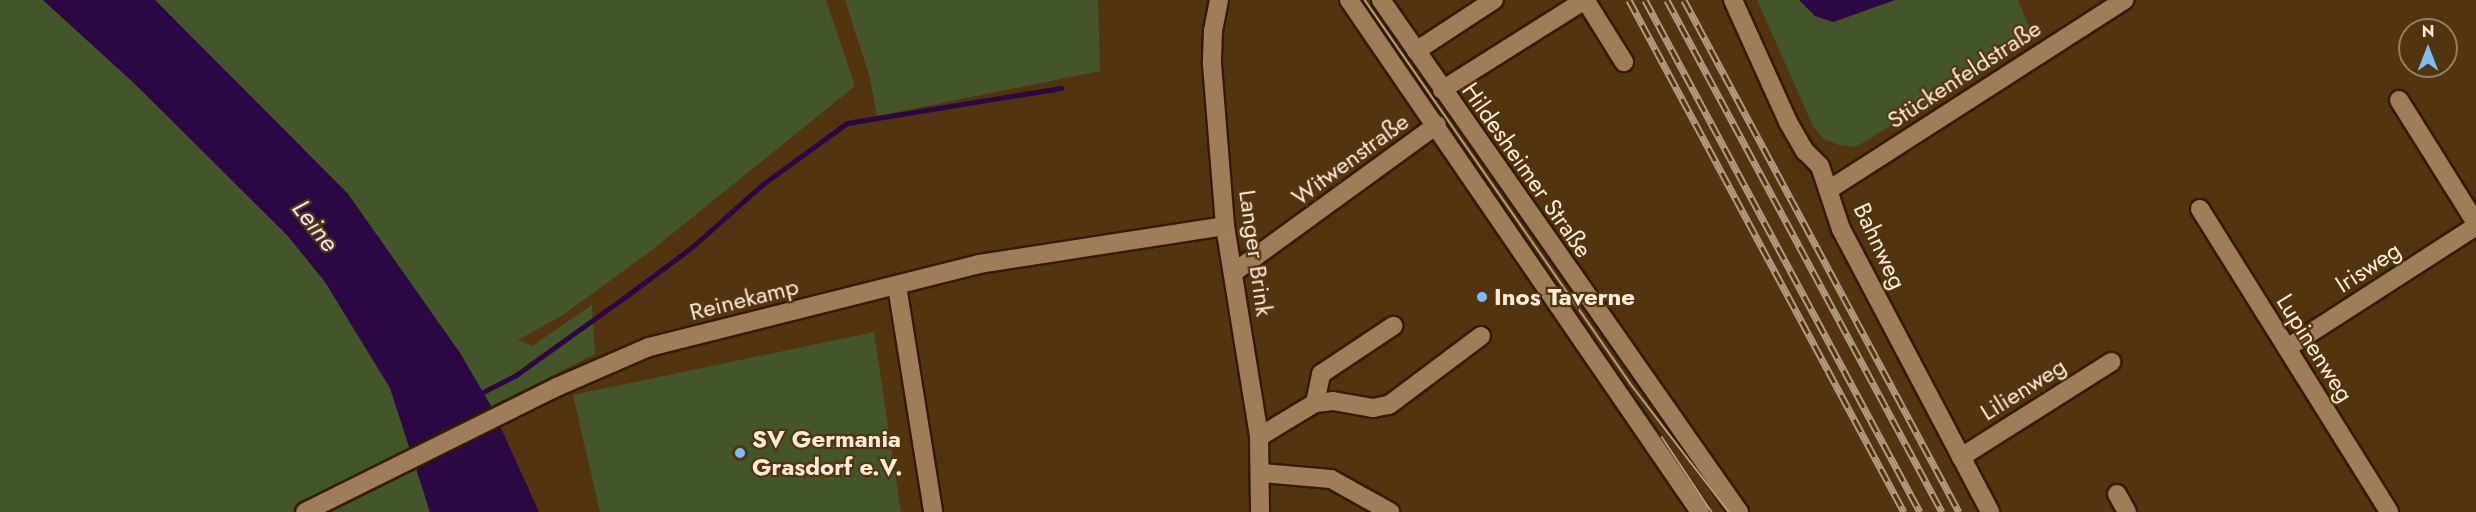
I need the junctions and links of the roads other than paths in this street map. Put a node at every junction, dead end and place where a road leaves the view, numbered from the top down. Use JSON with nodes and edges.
{"nodes":[{"id":1,"x":1219,"y":0,"type":"edge"},
{"id":2,"x":1349,"y":0,"type":"edge"},
{"id":3,"x":1381,"y":0,"type":"edge"},
{"id":4,"x":1494,"y":0,"type":"edge"},
{"id":5,"x":1733,"y":0,"type":"edge"},
{"id":6,"x":2124,"y":0,"type":"edge"},
{"id":7,"x":1585,"y":1,"type":"edge"},
{"id":8,"x":1416,"y":51,"type":"junction"},
{"id":9,"x":1624,"y":62,"type":"dead end"},
{"id":10,"x":1442,"y":90,"type":"junction"},
{"id":11,"x":2399,"y":100,"type":"dead end"},
{"id":12,"x":1437,"y":125,"type":"junction"},
{"id":13,"x":1830,"y":189,"type":"junction"},
{"id":14,"x":2200,"y":209,"type":"dead end"},
{"id":15,"x":2476,"y":225,"type":"edge"},
{"id":16,"x":1225,"y":226,"type":"junction"},
{"id":17,"x":1233,"y":273,"type":"junction"},
{"id":18,"x":897,"y":286,"type":"junction"},
{"id":19,"x":1393,"y":326,"type":"dead end"},
{"id":20,"x":1481,"y":336,"type":"dead end"},
{"id":21,"x":2287,"y":348,"type":"junction"},
{"id":22,"x":2111,"y":362,"type":"dead end"},
{"id":23,"x":1315,"y":403,"type":"junction"},
{"id":24,"x":1259,"y":437,"type":"junction"},
{"id":25,"x":1961,"y":457,"type":"junction"},
{"id":26,"x":1262,"y":472,"type":"junction"},
{"id":27,"x":2117,"y":494,"type":"dead end"},
{"id":28,"x":305,"y":512,"type":"edge"},
{"id":29,"x":933,"y":512,"type":"edge"},
{"id":30,"x":1260,"y":512,"type":"edge"},
{"id":31,"x":1390,"y":512,"type":"edge"},
{"id":32,"x":1700,"y":512,"type":"edge"},
{"id":33,"x":1739,"y":512,"type":"edge"},
{"id":34,"x":1990,"y":512,"type":"edge"},
{"id":35,"x":2127,"y":512,"type":"edge"},
{"id":36,"x":2389,"y":512,"type":"edge"}],
"edges":[{"from":1,"to":16,"type":"street","name":"Langer Brink"},
{"from":2,"to":12,"type":"street","name":"Hildesheimer Straße"},
{"from":3,"to":8,"type":"street","name":"Hildesheimer Straße"},
{"from":4,"to":8,"type":"street"},
{"from":5,"to":13,"type":"street","name":"Bahnweg"},
{"from":6,"to":13,"type":"street","name":"Stückenfeldstraße"},
{"from":7,"to":9,"type":"street"},
{"from":7,"to":10,"type":"street"},
{"from":8,"to":10,"type":"street","name":"Hildesheimer Straße"},
{"from":10,"to":33,"type":"street","name":"Hildesheimer Straße"},
{"from":11,"to":15,"type":"street"},
{"from":12,"to":17,"type":"street","name":"Witwenstraße"},
{"from":12,"to":32,"type":"street","name":"Hildesheimer Straße"},
{"from":13,"to":25,"type":"street","name":"Bahnweg"},
{"from":14,"to":21,"type":"street","name":"Lupinenweg"},
{"from":15,"to":21,"type":"street","name":"Irisweg"},
{"from":16,"to":17,"type":"street","name":"Langer Brink"},
{"from":16,"to":18,"type":"street","name":"Reinekamp"},
{"from":17,"to":24,"type":"street","name":"Langer Brink"},
{"from":18,"to":28,"type":"street","name":"Reinekamp"},
{"from":18,"to":29,"type":"street"},
{"from":19,"to":23,"type":"street"},
{"from":20,"to":23,"type":"street"},
{"from":21,"to":36,"type":"street","name":"Lupinenweg"},
{"from":22,"to":25,"type":"street","name":"Lilienweg"},
{"from":23,"to":24,"type":"street"},
{"from":24,"to":26,"type":"street","name":"Langer Brink"},
{"from":25,"to":34,"type":"street","name":"Bahnweg"},
{"from":26,"to":30,"type":"street","name":"Langer Brink"},
{"from":26,"to":31,"type":"street"},
{"from":27,"to":35,"type":"street"}]}
